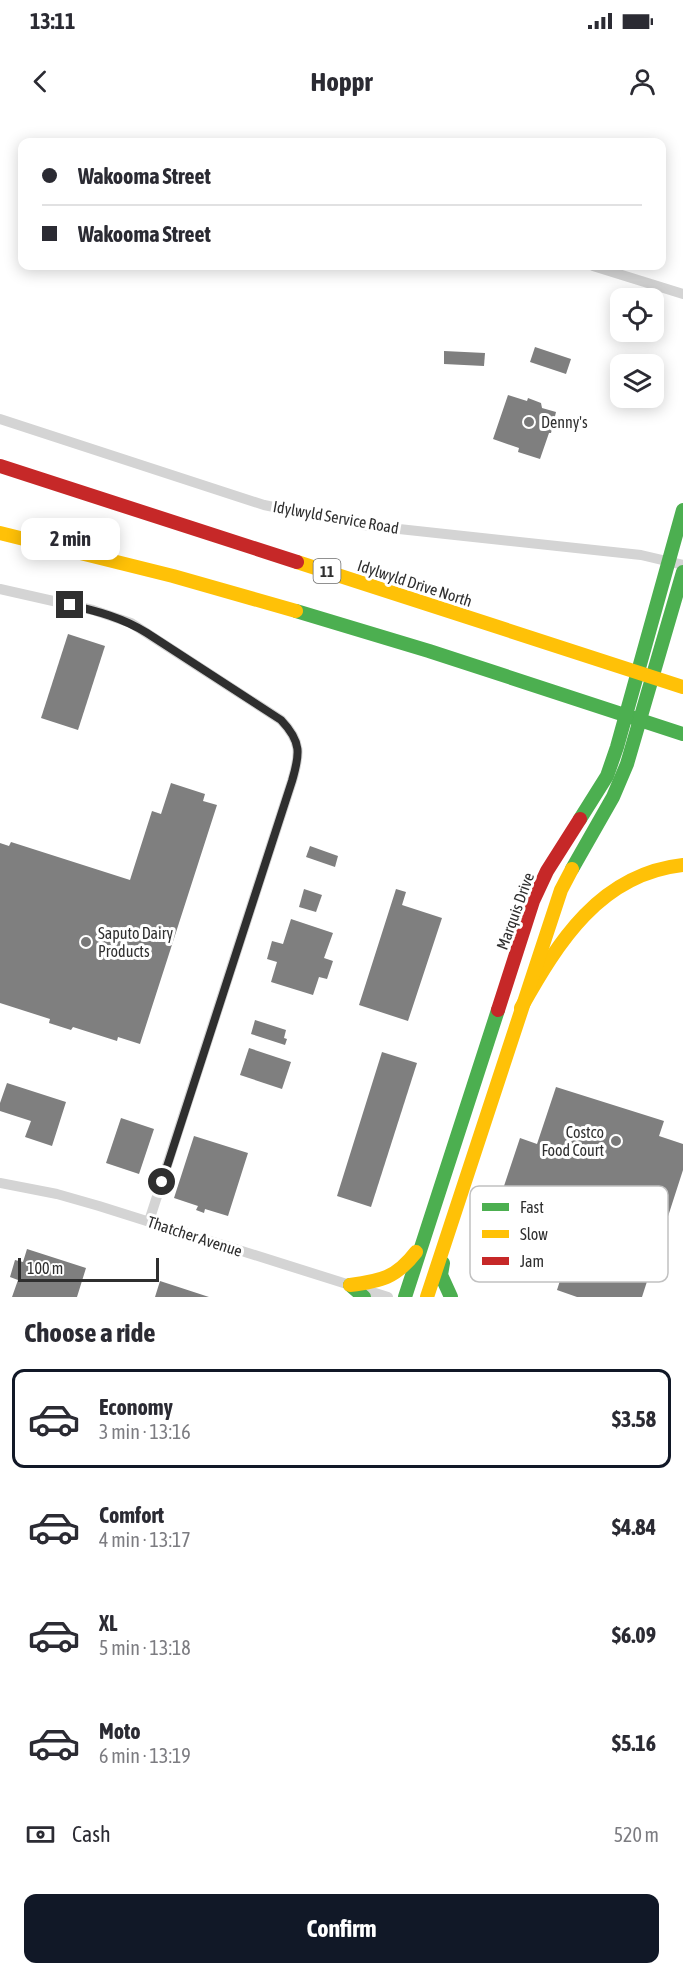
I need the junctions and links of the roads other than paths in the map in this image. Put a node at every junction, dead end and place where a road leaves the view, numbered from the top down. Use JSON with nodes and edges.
{"nodes":[{"id":1,"x":606,"y":270,"type":"edge"},
{"id":2,"x":683,"y":294,"type":"edge"},
{"id":3,"x":0,"y":419,"type":"edge"},
{"id":4,"x":0,"y":466,"type":"edge"},
{"id":5,"x":683,"y":510,"type":"edge"},
{"id":6,"x":0,"y":533,"type":"edge"},
{"id":7,"x":677,"y":563,"type":"edge"},
{"id":8,"x":683,"y":572,"type":"edge"},
{"id":9,"x":0,"y":589,"type":"edge"},
{"id":10,"x":646,"y":676,"type":"junction"},
{"id":11,"x":683,"y":687,"type":"edge"},
{"id":12,"x":633,"y":718,"type":"junction"},
{"id":13,"x":683,"y":734,"type":"edge"},
{"id":14,"x":683,"y":865,"type":"edge"},
{"id":15,"x":521,"y":1008,"type":"junction"},
{"id":16,"x":0,"y":1183,"type":"edge"},
{"id":17,"x":149,"y":1221,"type":"junction"},
{"id":18,"x":423,"y":1242,"type":"junction"},
{"id":19,"x":445,"y":1242,"type":"junction"},
{"id":20,"x":350,"y":1285,"type":"junction"},
{"id":21,"x":363,"y":1297,"type":"edge"},
{"id":22,"x":388,"y":1297,"type":"edge"},
{"id":23,"x":405,"y":1297,"type":"edge"},
{"id":24,"x":427,"y":1297,"type":"edge"},
{"id":25,"x":451,"y":1297,"type":"edge"}],
"edges":[{"from":1,"to":2,"type":"street"},
{"from":3,"to":7,"type":"street","name":"Idylwyld Service Road"},
{"from":4,"to":10,"type":"main road","name":"Idylwyld Drive North","number":"11"},
{"from":5,"to":7,"type":"main road","name":"Marquis Drive"},
{"from":6,"to":12,"type":"main road"},
{"from":7,"to":10,"type":"main road","name":"Marquis Drive"},
{"from":8,"to":10,"type":"main road","name":"Marquis Drive"},
{"from":9,"to":17,"type":"street"},
{"from":10,"to":11,"type":"main road","name":"Idylwyld Drive North","number":"11"},
{"from":10,"to":12,"type":"main road","name":"Marquis Drive"},
{"from":12,"to":13,"type":"main road"},
{"from":12,"to":15,"type":"main road","name":"Marquis Drive"},
{"from":12,"to":18,"type":"main road","name":"Marquis Drive"},
{"from":14,"to":15,"type":"main road"},
{"from":15,"to":19,"type":"main road","name":"Marquis Drive"},
{"from":16,"to":17,"type":"street","name":"Thatcher Avenue"},
{"from":17,"to":20,"type":"street","name":"Thatcher Avenue"},
{"from":18,"to":20,"type":"main road"},
{"from":18,"to":23,"type":"main road","name":"Marquis Drive"},
{"from":19,"to":24,"type":"main road","name":"Marquis Drive"},
{"from":19,"to":25,"type":"main road"},
{"from":20,"to":21,"type":"main road"},
{"from":20,"to":22,"type":"street","name":"Thatcher Avenue"}]}
